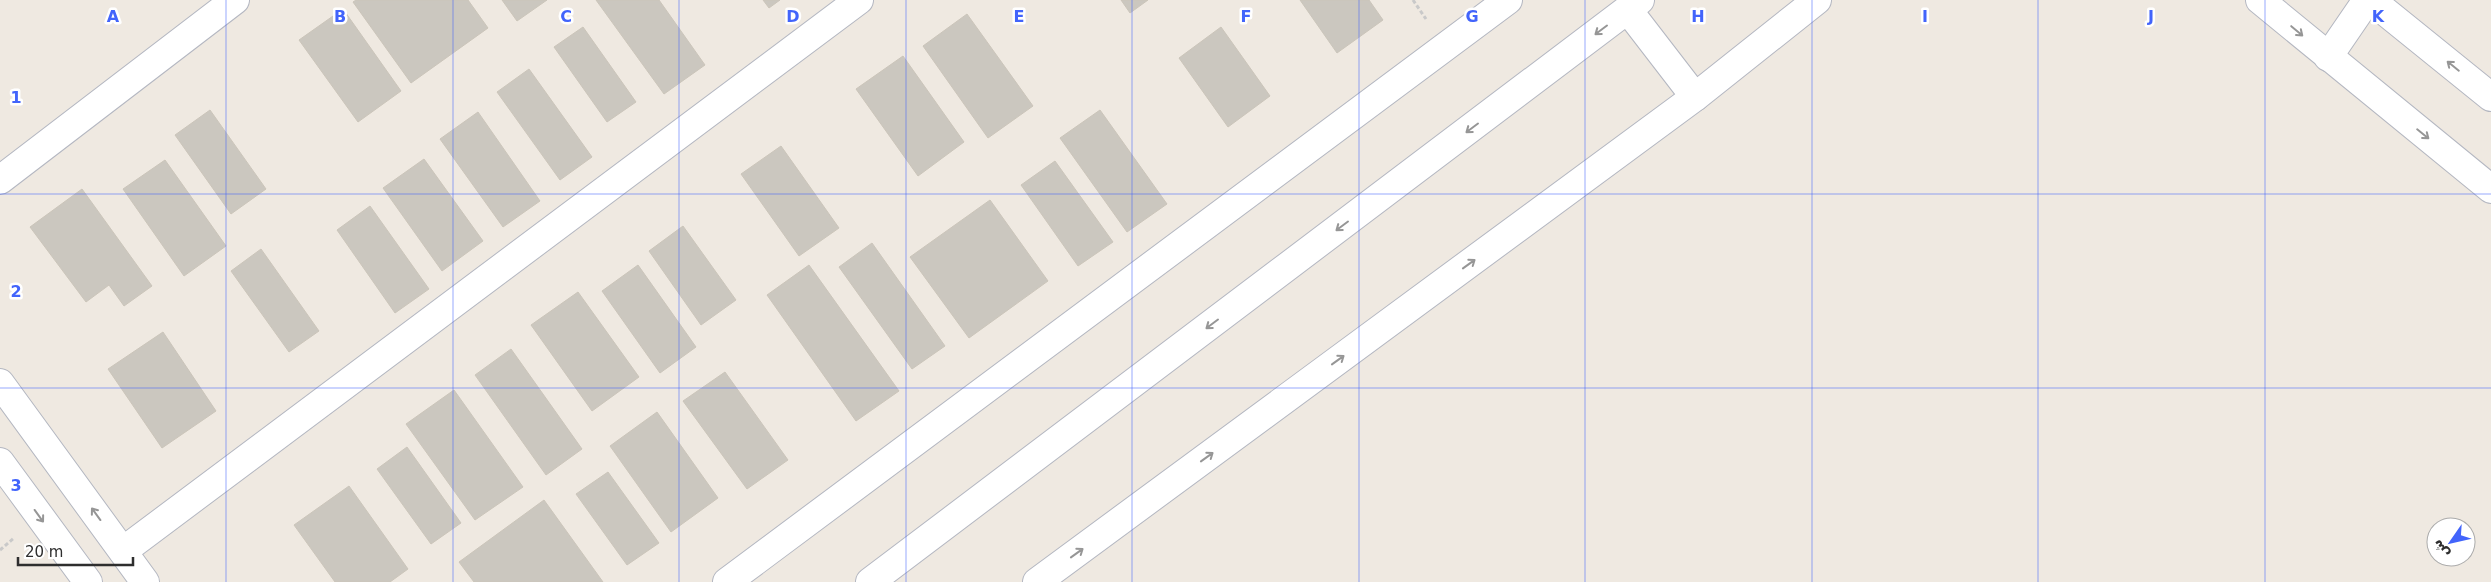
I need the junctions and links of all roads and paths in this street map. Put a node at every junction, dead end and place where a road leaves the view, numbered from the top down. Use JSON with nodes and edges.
{"nodes":[{"id":1,"x":235,"y":0,"type":"edge"},
{"id":2,"x":859,"y":0,"type":"edge"},
{"id":3,"x":1508,"y":0,"type":"edge"},
{"id":4,"x":1817,"y":0,"type":"edge"},
{"id":5,"x":2260,"y":0,"type":"edge"},
{"id":6,"x":2367,"y":0,"type":"edge"},
{"id":7,"x":2371,"y":0,"type":"edge"},
{"id":8,"x":1634,"y":5,"type":"edge"},
{"id":9,"x":2328,"y":57,"type":"junction"},
{"id":10,"x":1695,"y":97,"type":"junction"},
{"id":11,"x":2491,"y":97,"type":"edge"},
{"id":12,"x":0,"y":180,"type":"edge"},
{"id":13,"x":2491,"y":189,"type":"edge"},
{"id":14,"x":0,"y":383,"type":"edge"},
{"id":15,"x":0,"y":462,"type":"edge"},
{"id":16,"x":123,"y":551,"type":"junction"},
{"id":17,"x":88,"y":582,"type":"edge"},
{"id":18,"x":145,"y":582,"type":"edge"},
{"id":19,"x":727,"y":582,"type":"edge"},
{"id":20,"x":870,"y":582,"type":"edge"},
{"id":21,"x":1037,"y":582,"type":"edge"}],
"edges":[{"from":1,"to":12,"type":"street"},
{"from":2,"to":16,"type":"street"},
{"from":3,"to":19,"type":"street"},
{"from":4,"to":10,"type":"street"},
{"from":5,"to":9,"type":"street","one_way":true},
{"from":6,"to":9,"type":"street"},
{"from":11,"to":7,"type":"street","one_way":true},
{"from":8,"to":10,"type":"street"},
{"from":8,"to":20,"type":"street","one_way":true},
{"from":9,"to":13,"type":"street","one_way":true},
{"from":21,"to":10,"type":"street","one_way":true},
{"from":16,"to":14,"type":"street","one_way":true},
{"from":15,"to":17,"type":"street","one_way":true},
{"from":16,"to":18,"type":"street"}]}
